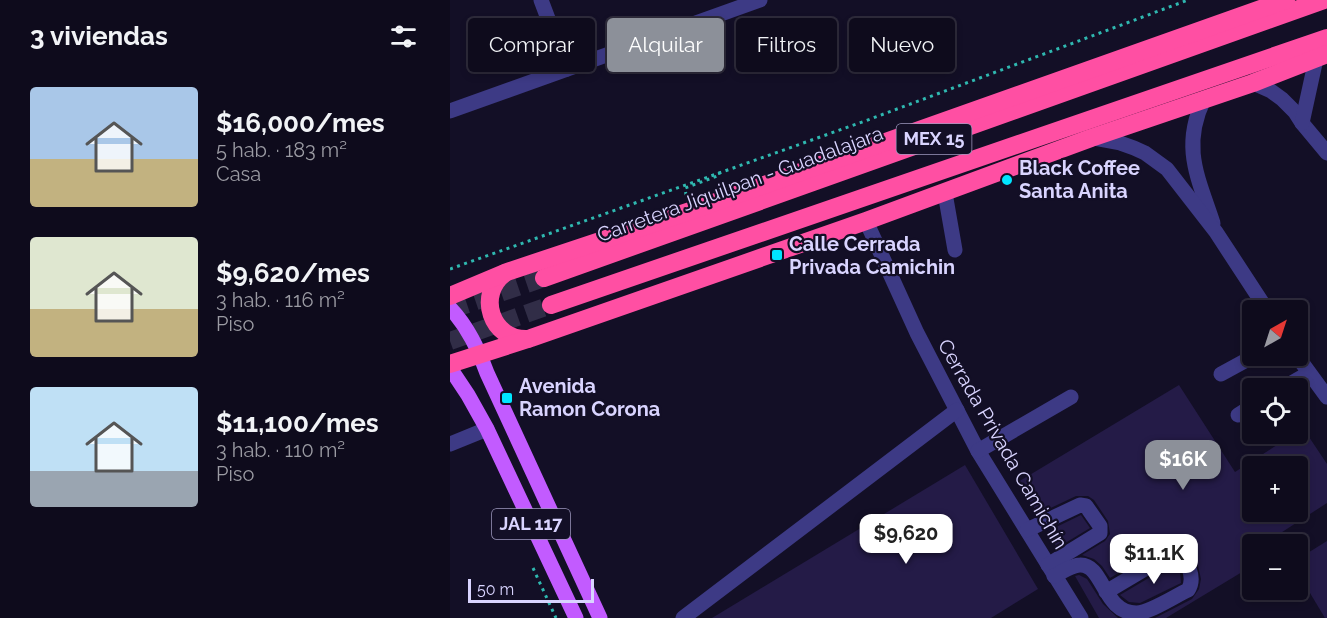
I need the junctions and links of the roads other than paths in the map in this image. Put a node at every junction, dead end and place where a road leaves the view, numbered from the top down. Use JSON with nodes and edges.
{"nodes":[{"id":1,"x":541,"y":0,"type":"edge"},
{"id":2,"x":760,"y":0,"type":"edge"},
{"id":3,"x":1286,"y":0,"type":"edge"},
{"id":4,"x":1324,"y":0,"type":"edge"},
{"id":5,"x":548,"y":18,"type":"edge"},
{"id":6,"x":1324,"y":52,"type":"edge"},
{"id":7,"x":595,"y":59,"type":"edge"},
{"id":8,"x":559,"y":72,"type":"edge"},
{"id":9,"x":1253,"y":83,"type":"junction"},
{"id":10,"x":1204,"y":99,"type":"junction"},
{"id":11,"x":450,"y":111,"type":"edge"},
{"id":12,"x":1302,"y":123,"type":"junction"},
{"id":13,"x":1091,"y":138,"type":"junction"},
{"id":14,"x":1327,"y":153,"type":"edge"},
{"id":15,"x":1198,"y":181,"type":"junction"},
{"id":16,"x":1182,"y":191,"type":"junction"},
{"id":17,"x":945,"y":193,"type":"junction"},
{"id":18,"x":866,"y":221,"type":"junction"},
{"id":19,"x":1216,"y":232,"type":"junction"},
{"id":20,"x":955,"y":250,"type":"dead end"},
{"id":21,"x":507,"y":272,"type":"junction"},
{"id":22,"x":544,"y":278,"type":"tunnel mouth"},
{"id":23,"x":450,"y":296,"type":"edge"},
{"id":24,"x":1260,"y":300,"type":"edge"},
{"id":25,"x":550,"y":305,"type":"tunnel mouth"},
{"id":26,"x":450,"y":308,"type":"edge"},
{"id":27,"x":531,"y":339,"type":"junction"},
{"id":28,"x":480,"y":354,"type":"junction"},
{"id":29,"x":1242,"y":363,"type":"edge"},
{"id":30,"x":450,"y":366,"type":"edge"},
{"id":31,"x":1304,"y":366,"type":"edge"},
{"id":32,"x":1309,"y":373,"type":"junction"},
{"id":33,"x":1221,"y":374,"type":"dead end"},
{"id":34,"x":1300,"y":378,"type":"edge"},
{"id":35,"x":1071,"y":397,"type":"dead end"},
{"id":36,"x":1327,"y":397,"type":"edge"},
{"id":37,"x":957,"y":410,"type":"junction"},
{"id":38,"x":1242,"y":412,"type":"edge"},
{"id":39,"x":1238,"y":415,"type":"dead end"},
{"id":40,"x":487,"y":429,"type":"junction"},
{"id":41,"x":450,"y":444,"type":"edge"},
{"id":42,"x":978,"y":451,"type":"junction"},
{"id":43,"x":1027,"y":530,"type":"junction"},
{"id":44,"x":1051,"y":570,"type":"junction"},
{"id":45,"x":1106,"y":592,"type":"junction"},
{"id":46,"x":576,"y":618,"type":"edge"},
{"id":47,"x":600,"y":618,"type":"edge"},
{"id":48,"x":683,"y":618,"type":"edge"},
{"id":49,"x":1081,"y":618,"type":"edge"}],
"edges":[{"from":1,"to":5,"type":"street"},
{"from":2,"to":7,"type":"street"},
{"from":3,"to":21,"type":"highway"},
{"from":4,"to":22,"type":"highway","name":"Carretera Jiquilpan - Guadalajara","number":"MEX 15"},
{"from":6,"to":9,"type":"highway"},
{"from":6,"to":12,"type":"street"},
{"from":6,"to":25,"type":"highway","number":"MEX 15"},
{"from":8,"to":11,"type":"street"},
{"from":9,"to":10,"type":"highway"},
{"from":9,"to":12,"type":"street"},
{"from":10,"to":13,"type":"highway"},
{"from":10,"to":15,"type":"street"},
{"from":12,"to":14,"type":"street"},
{"from":13,"to":16,"type":"street"},
{"from":13,"to":17,"type":"highway"},
{"from":15,"to":16,"type":"street"},
{"from":15,"to":19,"type":"street"},
{"from":16,"to":19,"type":"street"},
{"from":17,"to":18,"type":"highway"},
{"from":17,"to":20,"type":"street"},
{"from":18,"to":27,"type":"highway"},
{"from":18,"to":37,"type":"street","name":"Cerrada Privada Camichín"},
{"from":19,"to":24,"type":"street"},
{"from":21,"to":23,"type":"highway"},
{"from":21,"to":27,"type":"highway"},
{"from":26,"to":28,"type":"main road","number":"JAL 117"},
{"from":27,"to":28,"type":"highway"},
{"from":28,"to":30,"type":"highway"},
{"from":28,"to":47,"type":"main road","number":"JAL 117"},
{"from":29,"to":33,"type":"street"},
{"from":30,"to":40,"type":"main road","number":"JAL 117"},
{"from":31,"to":32,"type":"street"},
{"from":32,"to":34,"type":"street"},
{"from":32,"to":36,"type":"street"},
{"from":35,"to":42,"type":"street"},
{"from":37,"to":42,"type":"street","name":"Cerrada Privada Camichín"},
{"from":37,"to":48,"type":"street"},
{"from":38,"to":39,"type":"street"},
{"from":40,"to":41,"type":"street"},
{"from":40,"to":46,"type":"main road","number":"JAL 117"},
{"from":42,"to":43,"type":"street","name":"Cerrada Privada Camichín"},
{"from":43,"to":44,"type":"street","name":"Cerrada Privada Camichín"},
{"from":43,"to":44,"type":"street"},
{"from":44,"to":45,"type":"street"},
{"from":44,"to":49,"type":"street","name":"Cerrada Privada Camichín"},
{"from":45,"to":45,"type":"street"}]}
